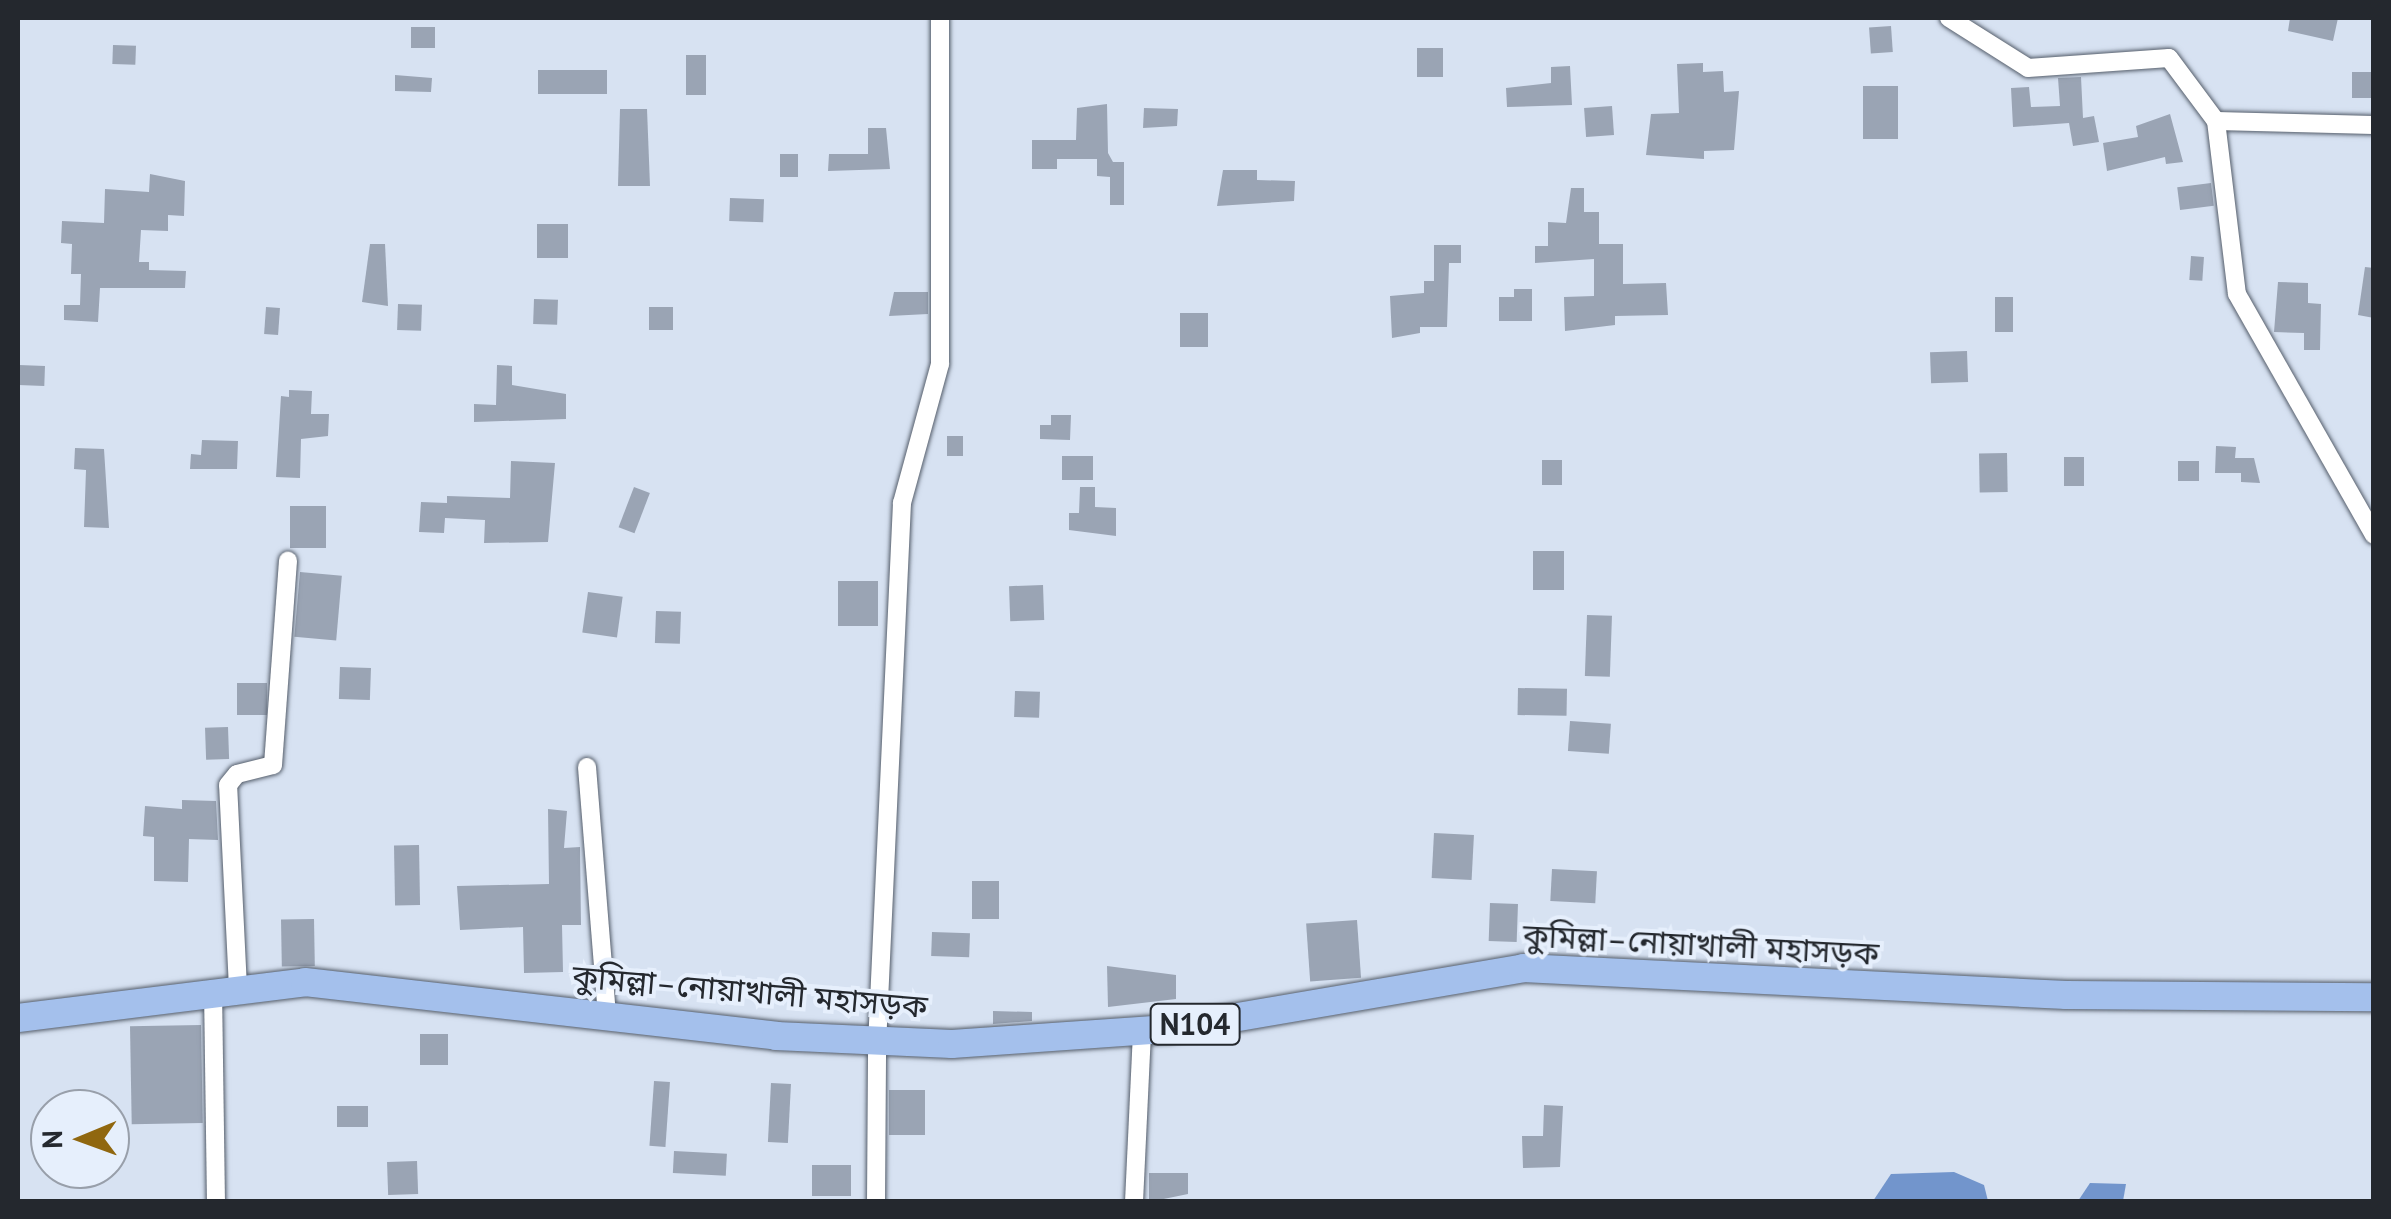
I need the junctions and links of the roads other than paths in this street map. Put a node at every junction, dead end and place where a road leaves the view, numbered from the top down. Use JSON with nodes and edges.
{"nodes":[{"id":1,"x":940,"y":18,"type":"edge"},
{"id":2,"x":1949,"y":18,"type":"edge"},
{"id":3,"x":2216,"y":121,"type":"junction"},
{"id":4,"x":2374,"y":125,"type":"edge"},
{"id":5,"x":2374,"y":535,"type":"edge"},
{"id":6,"x":288,"y":561,"type":"dead end"},
{"id":7,"x":587,"y":767,"type":"dead end"},
{"id":8,"x":225,"y":988,"type":"junction"},
{"id":9,"x":2374,"y":997,"type":"edge"},
{"id":10,"x":607,"y":1015,"type":"junction"},
{"id":11,"x":18,"y":1018,"type":"edge"},
{"id":12,"x":1142,"y":1031,"type":"junction"},
{"id":13,"x":877,"y":1045,"type":"junction"},
{"id":14,"x":216,"y":1202,"type":"edge"},
{"id":15,"x":876,"y":1202,"type":"edge"},
{"id":16,"x":1134,"y":1202,"type":"edge"}],
"edges":[{"from":1,"to":13,"type":"street"},
{"from":2,"to":3,"type":"street"},
{"from":3,"to":4,"type":"street"},
{"from":3,"to":5,"type":"street"},
{"from":6,"to":8,"type":"street"},
{"from":7,"to":10,"type":"street"},
{"from":8,"to":10,"type":"highway","name":"কুমিল্লা–নোয়াখালী মহাসড়ক","number":"N104"},
{"from":8,"to":11,"type":"highway","name":"কুমিল্লা–নোয়াখালী মহাসড়ক","number":"N104"},
{"from":8,"to":14,"type":"street"},
{"from":9,"to":12,"type":"highway","name":"কুমিল্লা–নোয়াখালী মহাসড়ক","number":"N104"},
{"from":10,"to":13,"type":"highway","name":"কুমিল্লা–নোয়াখালী মহাসড়ক","number":"N104"},
{"from":12,"to":13,"type":"highway","name":"কুমিল্লা–নোয়াখালী মহাসড়ক","number":"N104"},
{"from":12,"to":16,"type":"street"},
{"from":13,"to":15,"type":"street"}]}
